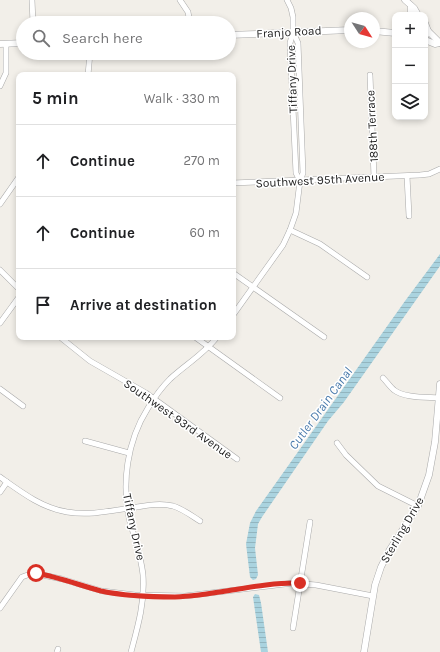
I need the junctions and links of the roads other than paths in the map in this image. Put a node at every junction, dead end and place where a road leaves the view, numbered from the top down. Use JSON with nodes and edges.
{"nodes":[{"id":1,"x":32,"y":0,"type":"edge"},
{"id":2,"x":180,"y":0,"type":"edge"},
{"id":3,"x":287,"y":0,"type":"edge"},
{"id":4,"x":405,"y":0,"type":"edge"},
{"id":5,"x":411,"y":6,"type":"junction"},
{"id":6,"x":411,"y":12,"type":"edge"},
{"id":7,"x":416,"y":12,"type":"edge"},
{"id":8,"x":33,"y":16,"type":"edge"},
{"id":9,"x":188,"y":16,"type":"edge"},
{"id":10,"x":344,"y":30,"type":"edge"},
{"id":11,"x":428,"y":30,"type":"edge"},
{"id":12,"x":380,"y":31,"type":"edge"},
{"id":13,"x":293,"y":32,"type":"junction"},
{"id":14,"x":392,"y":32,"type":"edge"},
{"id":15,"x":236,"y":35,"type":"edge"},
{"id":16,"x":428,"y":41,"type":"edge"},
{"id":17,"x":16,"y":43,"type":"edge"},
{"id":18,"x":440,"y":43,"type":"edge"},
{"id":19,"x":3,"y":44,"type":"edge"},
{"id":20,"x":89,"y":60,"type":"edge"},
{"id":21,"x":88,"y":72,"type":"edge"},
{"id":22,"x":370,"y":76,"type":"dead end"},
{"id":23,"x":0,"y":86,"type":"edge"},
{"id":24,"x":440,"y":169,"type":"edge"},
{"id":25,"x":407,"y":176,"type":"junction"},
{"id":26,"x":374,"y":177,"type":"junction"},
{"id":27,"x":16,"y":181,"type":"edge"},
{"id":28,"x":300,"y":181,"type":"junction"},
{"id":29,"x":236,"y":183,"type":"edge"},
{"id":30,"x":0,"y":204,"type":"edge"},
{"id":31,"x":409,"y":216,"type":"dead end"},
{"id":32,"x":290,"y":230,"type":"junction"},
{"id":33,"x":0,"y":270,"type":"edge"},
{"id":34,"x":236,"y":275,"type":"edge"},
{"id":35,"x":367,"y":277,"type":"dead end"},
{"id":36,"x":16,"y":286,"type":"edge"},
{"id":37,"x":253,"y":287,"type":"junction"},
{"id":38,"x":16,"y":300,"type":"edge"},
{"id":39,"x":236,"y":311,"type":"edge"},
{"id":40,"x":0,"y":323,"type":"edge"},
{"id":41,"x":324,"y":337,"type":"dead end"},
{"id":42,"x":64,"y":340,"type":"edge"},
{"id":43,"x":199,"y":340,"type":"edge"},
{"id":44,"x":215,"y":340,"type":"edge"},
{"id":45,"x":209,"y":347,"type":"junction"},
{"id":46,"x":383,"y":378,"type":"dead end"},
{"id":47,"x":440,"y":384,"type":"edge"},
{"id":48,"x":0,"y":389,"type":"edge"},
{"id":49,"x":280,"y":398,"type":"dead end"},
{"id":50,"x":439,"y":398,"type":"junction"},
{"id":51,"x":154,"y":399,"type":"junction"},
{"id":52,"x":23,"y":406,"type":"dead end"},
{"id":53,"x":438,"y":433,"type":"edge"},
{"id":54,"x":85,"y":441,"type":"dead end"},
{"id":55,"x":337,"y":443,"type":"dead end"},
{"id":56,"x":129,"y":453,"type":"junction"},
{"id":57,"x":236,"y":459,"type":"dead end"},
{"id":58,"x":0,"y":477,"type":"edge"},
{"id":59,"x":7,"y":482,"type":"junction"},
{"id":60,"x":0,"y":492,"type":"edge"},
{"id":61,"x":418,"y":506,"type":"junction"},
{"id":62,"x":128,"y":508,"type":"junction"},
{"id":63,"x":200,"y":521,"type":"dead end"},
{"id":64,"x":310,"y":522,"type":"dead end"},
{"id":65,"x":300,"y":583,"type":"junction"},
{"id":66,"x":143,"y":595,"type":"junction"},
{"id":67,"x":373,"y":596,"type":"junction"},
{"id":68,"x":0,"y":608,"type":"edge"},
{"id":69,"x":293,"y":628,"type":"dead end"},
{"id":70,"x":131,"y":652,"type":"edge"},
{"id":71,"x":364,"y":652,"type":"edge"}],
"edges":[{"from":1,"to":8,"type":"street"},
{"from":2,"to":9,"type":"street"},
{"from":3,"to":13,"type":"street"},
{"from":4,"to":5,"type":"street"},
{"from":5,"to":6,"type":"street"},
{"from":5,"to":7,"type":"street"},
{"from":10,"to":13,"type":"street","name":"Franjo Road"},
{"from":11,"to":18,"type":"street"},
{"from":12,"to":14,"type":"street"},
{"from":13,"to":15,"type":"street","name":"Franjo Road"},
{"from":13,"to":28,"type":"street","name":"Tiffany Drive"},
{"from":13,"to":28,"type":"street","name":"Tiffany Drive"},
{"from":16,"to":18,"type":"street"},
{"from":17,"to":19,"type":"street"},
{"from":19,"to":23,"type":"street"},
{"from":20,"to":21,"type":"street"},
{"from":22,"to":26,"type":"street","name":"188th Terrace"},
{"from":24,"to":25,"type":"street","name":"Southwest 95th Avenue"},
{"from":25,"to":26,"type":"street","name":"Southwest 95th Avenue"},
{"from":25,"to":31,"type":"street"},
{"from":26,"to":28,"type":"street","name":"Southwest 95th Avenue"},
{"from":27,"to":30,"type":"street"},
{"from":28,"to":29,"type":"street","name":"Southwest 95th Avenue"},
{"from":28,"to":32,"type":"street","name":"Tiffany Drive"},
{"from":32,"to":35,"type":"street"},
{"from":32,"to":37,"type":"street","name":"Tiffany Drive"},
{"from":33,"to":36,"type":"street"},
{"from":34,"to":37,"type":"street"},
{"from":37,"to":39,"type":"street","name":"Tiffany Drive"},
{"from":37,"to":41,"type":"street"},
{"from":38,"to":40,"type":"street"},
{"from":42,"to":51,"type":"street","name":"Southwest 93rd Avenue"},
{"from":43,"to":45,"type":"street"},
{"from":44,"to":45,"type":"street","name":"Tiffany Drive"},
{"from":45,"to":49,"type":"street"},
{"from":45,"to":51,"type":"street","name":"Tiffany Drive"},
{"from":46,"to":50,"type":"street"},
{"from":47,"to":50,"type":"street","name":"Sterling Drive"},
{"from":48,"to":52,"type":"street"},
{"from":50,"to":53,"type":"street","name":"Sterling Drive"},
{"from":51,"to":56,"type":"street","name":"Tiffany Drive"},
{"from":51,"to":57,"type":"street","name":"Southwest 93rd Avenue"},
{"from":53,"to":61,"type":"street","name":"Sterling Drive"},
{"from":54,"to":56,"type":"street"},
{"from":55,"to":61,"type":"street"},
{"from":56,"to":62,"type":"street","name":"Tiffany Drive"},
{"from":58,"to":59,"type":"street"},
{"from":59,"to":60,"type":"street"},
{"from":59,"to":62,"type":"street"},
{"from":61,"to":67,"type":"street","name":"Sterling Drive"},
{"from":62,"to":63,"type":"street"},
{"from":62,"to":66,"type":"street","name":"Tiffany Drive"},
{"from":64,"to":65,"type":"street"},
{"from":65,"to":66,"type":"street"},
{"from":65,"to":67,"type":"street"},
{"from":65,"to":69,"type":"street"},
{"from":66,"to":68,"type":"street"},
{"from":66,"to":70,"type":"street","name":"Tiffany Drive"},
{"from":67,"to":71,"type":"street","name":"Sterling Drive"}]}
